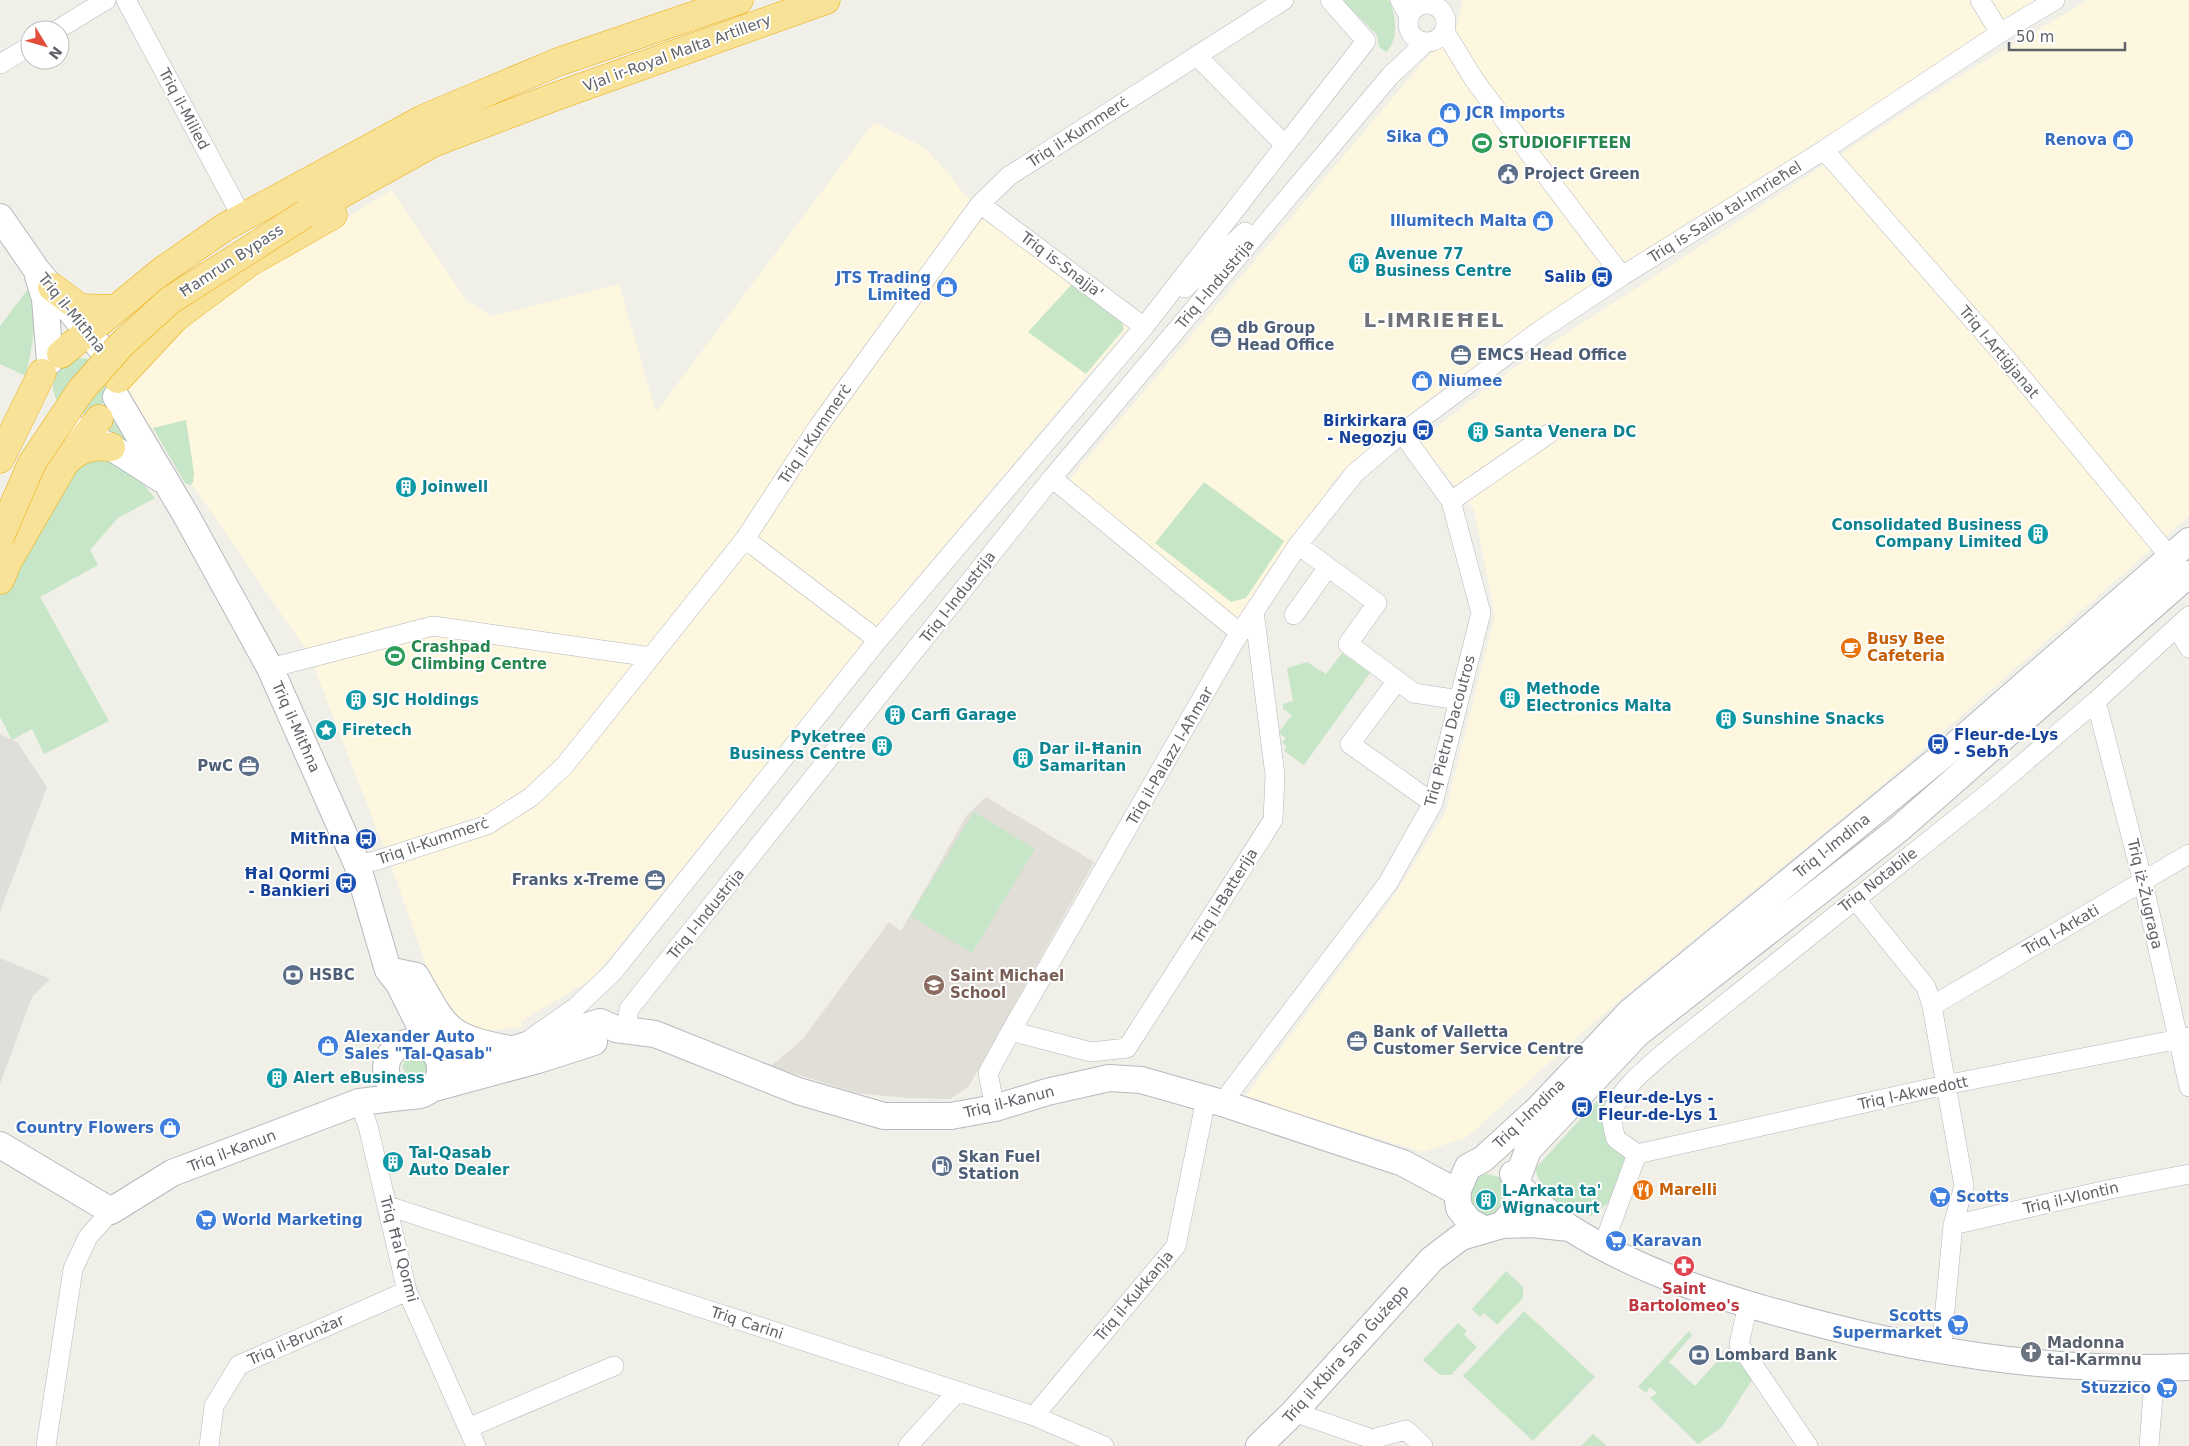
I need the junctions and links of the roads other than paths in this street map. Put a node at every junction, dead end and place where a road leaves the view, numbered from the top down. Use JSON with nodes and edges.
{"nodes":[{"id":1,"x":106,"y":0,"type":"edge"},
{"id":2,"x":126,"y":0,"type":"edge"},
{"id":3,"x":739,"y":0,"type":"edge"},
{"id":4,"x":826,"y":0,"type":"edge"},
{"id":5,"x":1284,"y":0,"type":"edge"},
{"id":6,"x":1330,"y":0,"type":"edge"},
{"id":7,"x":1980,"y":0,"type":"edge"},
{"id":8,"x":2055,"y":0,"type":"edge"},
{"id":9,"x":1417,"y":8,"type":"edge"},
{"id":10,"x":70,"y":22,"type":"edge"},
{"id":11,"x":1439,"y":27,"type":"edge"},
{"id":12,"x":2000,"y":33,"type":"junction"},
{"id":13,"x":20,"y":52,"type":"edge"},
{"id":14,"x":1197,"y":56,"type":"junction"},
{"id":15,"x":558,"y":62,"type":"junction"},
{"id":16,"x":0,"y":64,"type":"edge"},
{"id":17,"x":1390,"y":76,"type":"junction"},
{"id":18,"x":557,"y":96,"type":"junction"},
{"id":19,"x":1285,"y":144,"type":"junction"},
{"id":20,"x":1824,"y":150,"type":"junction"},
{"id":21,"x":1307,"y":174,"type":"junction"},
{"id":22,"x":980,"y":204,"type":"junction"},
{"id":23,"x":301,"y":209,"type":"junction"},
{"id":24,"x":0,"y":217,"type":"edge"},
{"id":25,"x":242,"y":217,"type":"junction"},
{"id":26,"x":1622,"y":276,"type":"junction"},
{"id":27,"x":44,"y":278,"type":"junction"},
{"id":28,"x":113,"y":309,"type":"junction"},
{"id":29,"x":1144,"y":327,"type":"junction"},
{"id":30,"x":88,"y":333,"type":"junction"},
{"id":31,"x":51,"y":363,"type":"junction"},
{"id":32,"x":114,"y":377,"type":"junction"},
{"id":33,"x":92,"y":426,"type":"junction"},
{"id":34,"x":1402,"y":433,"type":"junction"},
{"id":35,"x":1550,"y":433,"type":"dead end"},
{"id":36,"x":111,"y":447,"type":"junction"},
{"id":37,"x":0,"y":460,"type":"edge"},
{"id":38,"x":66,"y":461,"type":"junction"},
{"id":39,"x":1052,"y":478,"type":"junction"},
{"id":40,"x":165,"y":481,"type":"junction"},
{"id":41,"x":1451,"y":501,"type":"junction"},
{"id":42,"x":0,"y":503,"type":"edge"},
{"id":43,"x":0,"y":537,"type":"edge"},
{"id":44,"x":745,"y":539,"type":"junction"},
{"id":45,"x":2189,"y":541,"type":"edge"},
{"id":46,"x":1298,"y":545,"type":"junction"},
{"id":47,"x":2179,"y":566,"type":"edge"},
{"id":48,"x":1328,"y":567,"type":"junction"},
{"id":49,"x":0,"y":580,"type":"edge"},
{"id":50,"x":1254,"y":611,"type":"junction"},
{"id":51,"x":1294,"y":615,"type":"dead end"},
{"id":52,"x":2183,"y":621,"type":"edge"},
{"id":53,"x":1240,"y":633,"type":"junction"},
{"id":54,"x":878,"y":640,"type":"junction"},
{"id":55,"x":2189,"y":648,"type":"edge"},
{"id":56,"x":651,"y":657,"type":"junction"},
{"id":57,"x":270,"y":668,"type":"junction"},
{"id":58,"x":1397,"y":681,"type":"junction"},
{"id":59,"x":1459,"y":700,"type":"junction"},
{"id":60,"x":2096,"y":701,"type":"junction"},
{"id":61,"x":1433,"y":803,"type":"junction"},
{"id":62,"x":2189,"y":854,"type":"edge"},
{"id":63,"x":357,"y":864,"type":"junction"},
{"id":64,"x":2143,"y":882,"type":"junction"},
{"id":65,"x":1855,"y":899,"type":"junction"},
{"id":66,"x":401,"y":977,"type":"junction"},
{"id":67,"x":1932,"y":1006,"type":"junction"},
{"id":68,"x":621,"y":1029,"type":"junction"},
{"id":69,"x":1012,"y":1031,"type":"junction"},
{"id":70,"x":2184,"y":1038,"type":"edge"},
{"id":71,"x":515,"y":1047,"type":"junction"},
{"id":72,"x":434,"y":1052,"type":"junction"},
{"id":73,"x":389,"y":1060,"type":"junction"},
{"id":74,"x":1946,"y":1086,"type":"junction"},
{"id":75,"x":2189,"y":1087,"type":"edge"},
{"id":76,"x":420,"y":1093,"type":"junction"},
{"id":77,"x":1214,"y":1101,"type":"junction"},
{"id":78,"x":358,"y":1102,"type":"junction"},
{"id":79,"x":995,"y":1108,"type":"junction"},
{"id":80,"x":0,"y":1145,"type":"edge"},
{"id":81,"x":1638,"y":1154,"type":"junction"},
{"id":82,"x":1403,"y":1163,"type":"junction"},
{"id":83,"x":1475,"y":1163,"type":"junction"},
{"id":84,"x":2189,"y":1174,"type":"edge"},
{"id":85,"x":1519,"y":1184,"type":"junction"},
{"id":86,"x":1458,"y":1200,"type":"junction"},
{"id":87,"x":388,"y":1206,"type":"junction"},
{"id":88,"x":111,"y":1211,"type":"junction"},
{"id":89,"x":1953,"y":1225,"type":"junction"},
{"id":90,"x":1494,"y":1227,"type":"junction"},
{"id":91,"x":1569,"y":1228,"type":"junction"},
{"id":92,"x":1604,"y":1246,"type":"junction"},
{"id":93,"x":1432,"y":1259,"type":"junction"},
{"id":94,"x":407,"y":1291,"type":"junction"},
{"id":95,"x":1748,"y":1305,"type":"junction"},
{"id":96,"x":1941,"y":1351,"type":"junction"},
{"id":97,"x":614,"y":1366,"type":"dead end"},
{"id":98,"x":2189,"y":1367,"type":"edge"},
{"id":99,"x":2155,"y":1369,"type":"junction"},
{"id":100,"x":957,"y":1392,"type":"junction"},
{"id":101,"x":1294,"y":1412,"type":"junction"},
{"id":102,"x":1034,"y":1416,"type":"junction"},
{"id":103,"x":468,"y":1428,"type":"junction"},
{"id":104,"x":46,"y":1446,"type":"edge"},
{"id":105,"x":209,"y":1446,"type":"edge"},
{"id":106,"x":476,"y":1446,"type":"edge"},
{"id":107,"x":908,"y":1446,"type":"edge"},
{"id":108,"x":1104,"y":1446,"type":"edge"},
{"id":109,"x":1259,"y":1446,"type":"edge"},
{"id":110,"x":1423,"y":1446,"type":"edge"},
{"id":111,"x":1808,"y":1446,"type":"edge"},
{"id":112,"x":2149,"y":1446,"type":"edge"}],
"edges":[{"from":1,"to":10,"type":"street"},
{"from":2,"to":25,"type":"street","name":"Triq il-Milied"},
{"from":3,"to":15,"type":"highway","name":"Vjal ir-Royal Malta Artillery"},
{"from":4,"to":18,"type":"highway","name":"Vjal ir-Royal Malta Artillery"},
{"from":5,"to":14,"type":"street","name":"Triq il-Kummerċ"},
{"from":6,"to":19,"type":"street","name":"Triq l-Industrija"},
{"from":7,"to":12,"type":"street"},
{"from":8,"to":12,"type":"street","name":"Triq is-Salib tal-Imrieħel"},
{"from":9,"to":11,"type":"street"},
{"from":9,"to":11,"type":"street"},
{"from":9,"to":17,"type":"street","name":"Triq l-Industrija"},
{"from":11,"to":17,"type":"street","name":"Triq l-Industrija"},
{"from":11,"to":26,"type":"street"},
{"from":12,"to":20,"type":"street","name":"Triq is-Salib tal-Imrieħel"},
{"from":13,"to":16,"type":"street"},
{"from":14,"to":19,"type":"street"},
{"from":14,"to":22,"type":"street","name":"Triq il-Kummerċ"},
{"from":15,"to":23,"type":"highway","name":"Ħamrun Bypass"},
{"from":15,"to":25,"type":"highway"},
{"from":17,"to":21,"type":"street","name":"Triq l-Industrija"},
{"from":18,"to":23,"type":"highway","name":"Ħamrun Bypass"},
{"from":18,"to":32,"type":"highway"},
{"from":19,"to":29,"type":"street","name":"Triq l-Industrija"},
{"from":20,"to":26,"type":"street","name":"Triq is-Salib tal-Imrieħel"},
{"from":20,"to":47,"type":"street","name":"Triq l-Artiġjanat"},
{"from":21,"to":29,"type":"street","name":"Triq l-Industrija"},
{"from":21,"to":39,"type":"street","name":"Triq l-Industrija"},
{"from":22,"to":29,"type":"street","name":"Triq is-Snajja'"},
{"from":22,"to":44,"type":"street","name":"Triq il-Kummerċ"},
{"from":23,"to":42,"type":"highway","name":"Ħamrun Bypass"},
{"from":23,"to":43,"type":"highway","name":"Ħamrun Bypass","bridge":true},
{"from":24,"to":27,"type":"main road","name":"Triq il-Mitħna"},
{"from":25,"to":28,"type":"highway"},
{"from":26,"to":34,"type":"street","name":"Triq is-Salib tal-Imrieħel"},
{"from":27,"to":28,"type":"highway"},
{"from":27,"to":30,"type":"main road","name":"Triq il-Mitħna"},
{"from":27,"to":31,"type":"main road","name":"Triq il-Mitħna"},
{"from":28,"to":30,"type":"highway"},
{"from":29,"to":54,"type":"street","name":"Triq l-Industrija"},
{"from":30,"to":31,"type":"highway"},
{"from":30,"to":32,"type":"main road","name":"Triq il-Mitħna"},
{"from":31,"to":32,"type":"main road"},
{"from":31,"to":33,"type":"main road","name":"Triq il-Mitħna"},
{"from":31,"to":37,"type":"highway"},
{"from":32,"to":33,"type":"main road"},
{"from":32,"to":40,"type":"main road","name":"Triq il-Mitħna"},
{"from":33,"to":36,"type":"main road","name":"Triq il-Mitħna"},
{"from":33,"to":38,"type":"highway"},
{"from":34,"to":41,"type":"street","name":"Triq Pietru Dacoutros"},
{"from":34,"to":46,"type":"street","name":"Triq il-Palazz l-Aħmar"},
{"from":35,"to":41,"type":"street"},
{"from":36,"to":38,"type":"highway"},
{"from":36,"to":40,"type":"main road","name":"Triq il-Mitħna"},
{"from":38,"to":49,"type":"highway"},
{"from":39,"to":53,"type":"street"},
{"from":39,"to":68,"type":"street","name":"Triq l-Industrija"},
{"from":40,"to":57,"type":"main road","name":"Triq il-Mitħna"},
{"from":41,"to":59,"type":"street","name":"Triq Pietru Dacoutros"},
{"from":44,"to":54,"type":"street"},
{"from":44,"to":56,"type":"street","name":"Triq il-Kummerċ"},
{"from":45,"to":47,"type":"main road","name":"Triq l-Imdina"},
{"from":46,"to":48,"type":"street"},
{"from":46,"to":50,"type":"street","name":"Triq il-Palazz l-Aħmar"},
{"from":47,"to":83,"type":"main road","name":"Triq l-Imdina"},
{"from":47,"to":85,"type":"main road","name":"Triq l-Imdina"},
{"from":48,"to":51,"type":"street"},
{"from":48,"to":58,"type":"street"},
{"from":50,"to":53,"type":"street","name":"Triq il-Palazz l-Aħmar"},
{"from":50,"to":69,"type":"street","name":"Triq il-Batterija"},
{"from":52,"to":55,"type":"street"},
{"from":52,"to":60,"type":"street","name":"Triq Notabile"},
{"from":53,"to":69,"type":"street","name":"Triq il-Palazz l-Aħmar"},
{"from":54,"to":71,"type":"street","name":"Triq l-Industrija"},
{"from":56,"to":57,"type":"street"},
{"from":56,"to":63,"type":"street","name":"Triq il-Kummerċ"},
{"from":57,"to":63,"type":"main road","name":"Triq il-Mitħna"},
{"from":58,"to":59,"type":"street"},
{"from":58,"to":61,"type":"street"},
{"from":59,"to":61,"type":"street","name":"Triq Pietru Dacoutros"},
{"from":60,"to":64,"type":"street","name":"Triq iż-Żugraga"},
{"from":60,"to":65,"type":"street","name":"Triq Notabile"},
{"from":61,"to":77,"type":"street","name":"Triq Pietru Dacoutros"},
{"from":62,"to":64,"type":"street","name":"Triq l-Arkati"},
{"from":63,"to":66,"type":"main road","name":"Triq il-Mitħna"},
{"from":64,"to":67,"type":"street","name":"Triq l-Arkati"},
{"from":64,"to":70,"type":"street","name":"Triq iż-Żugraga"},
{"from":65,"to":67,"type":"street"},
{"from":65,"to":81,"type":"street","name":"Triq Notabile"},
{"from":66,"to":71,"type":"main road"},
{"from":66,"to":72,"type":"main road","name":"Triq il-Mitħna"},
{"from":66,"to":73,"type":"main road","name":"Triq il-Mitħna"},
{"from":67,"to":74,"type":"street"},
{"from":68,"to":71,"type":"main road","name":"Triq il-Kanun"},
{"from":68,"to":76,"type":"main road","name":"Triq il-Kanun"},
{"from":68,"to":79,"type":"main road","name":"Triq il-Kanun"},
{"from":69,"to":79,"type":"street","name":"Triq il-Palazz l-Aħmar"},
{"from":70,"to":74,"type":"street","name":"Triq l-Akwedott"},
{"from":70,"to":75,"type":"street","name":"Triq iż-Żugraga"},
{"from":71,"to":72,"type":"main road","name":"Triq il-Kanun"},
{"from":72,"to":73,"type":"main road"},
{"from":72,"to":76,"type":"main road"},
{"from":73,"to":76,"type":"main road"},
{"from":73,"to":78,"type":"main road","name":"Triq il-Kanun"},
{"from":74,"to":81,"type":"street","name":"Triq l-Akwedott"},
{"from":74,"to":89,"type":"street"},
{"from":76,"to":78,"type":"main road","name":"Triq il-Kanun"},
{"from":77,"to":79,"type":"main road","name":"Triq il-Kanun"},
{"from":77,"to":82,"type":"main road","name":"Triq il-Kanun"},
{"from":77,"to":102,"type":"street","name":"Triq il-Kukkanja"},
{"from":78,"to":87,"type":"street","name":"Triq Ħal Qormi"},
{"from":78,"to":88,"type":"main road","name":"Triq il-Kanun"},
{"from":80,"to":88,"type":"main road"},
{"from":81,"to":92,"type":"street"},
{"from":82,"to":83,"type":"main road","name":"Triq il-Kanun"},
{"from":82,"to":86,"type":"main road","name":"Triq il-Kanun"},
{"from":83,"to":85,"type":"main road"},
{"from":83,"to":86,"type":"main road"},
{"from":84,"to":89,"type":"street","name":"Triq il-Vlontin"},
{"from":85,"to":90,"type":"main road"},
{"from":85,"to":91,"type":"main road"},
{"from":86,"to":90,"type":"main road"},
{"from":86,"to":93,"type":"main road","name":"Triq il-Kbira San Ġużepp"},
{"from":87,"to":94,"type":"street","name":"Triq Ħal Qormi"},
{"from":87,"to":100,"type":"street","name":"Triq Carini"},
{"from":88,"to":104,"type":"street","name":"Triq il-Kanun"},
{"from":89,"to":96,"type":"street"},
{"from":90,"to":91,"type":"main road","name":"Triq il-Kbira San Ġużepp"},
{"from":90,"to":93,"type":"main road","name":"Triq il-Kbira San Ġużepp"},
{"from":91,"to":92,"type":"main road"},
{"from":92,"to":95,"type":"main road"},
{"from":93,"to":101,"type":"main road","name":"Triq il-Kbira San Ġużepp"},
{"from":94,"to":103,"type":"street","name":"Triq Ħal Qormi"},
{"from":94,"to":105,"type":"street","name":"Triq il-Brunżar"},
{"from":95,"to":96,"type":"main road"},
{"from":95,"to":111,"type":"street"},
{"from":96,"to":99,"type":"main road"},
{"from":97,"to":103,"type":"street"},
{"from":98,"to":99,"type":"main road"},
{"from":99,"to":112,"type":"street"},
{"from":100,"to":102,"type":"street","name":"Triq Carini"},
{"from":100,"to":107,"type":"street"},
{"from":101,"to":109,"type":"main road","name":"Triq il-Kbira San Ġużepp"},
{"from":101,"to":110,"type":"street"},
{"from":102,"to":108,"type":"street","name":"Triq Carini"},
{"from":103,"to":106,"type":"street","name":"Triq Ħal Qormi"}]}
